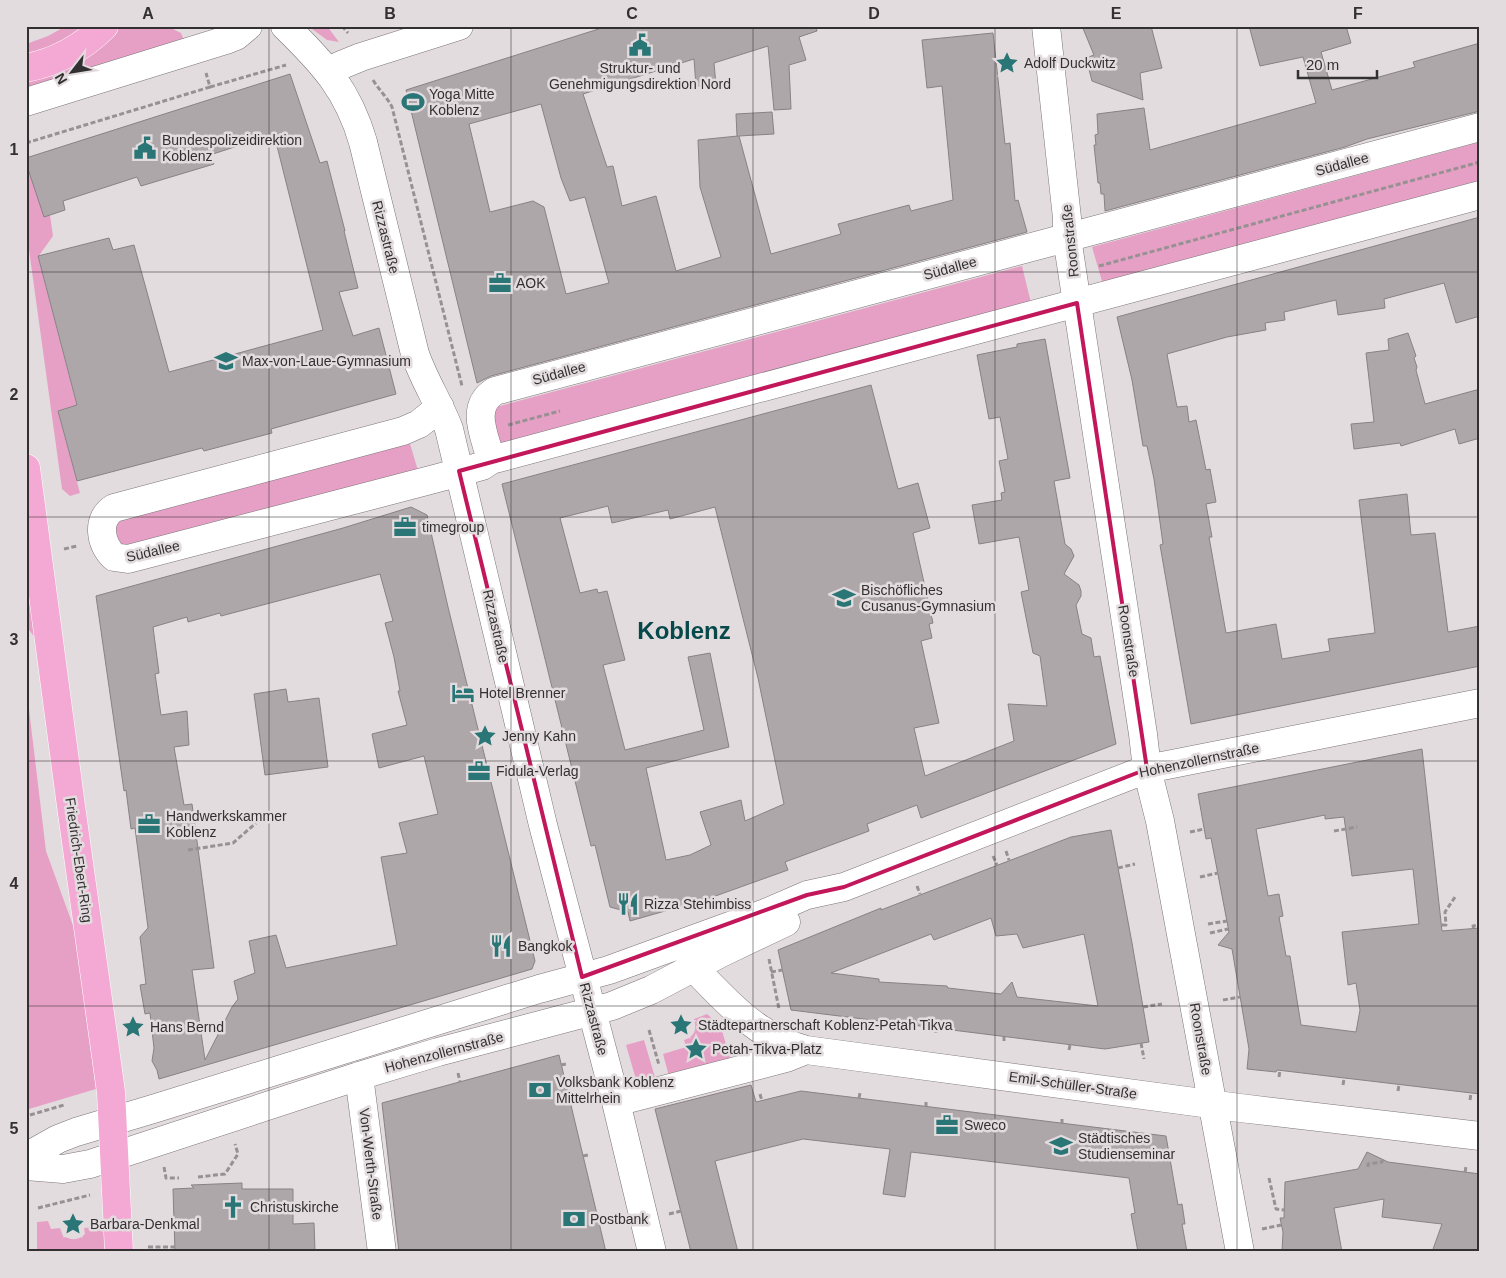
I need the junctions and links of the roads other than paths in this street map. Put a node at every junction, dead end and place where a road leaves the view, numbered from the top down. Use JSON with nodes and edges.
{"nodes":[{"id":1,"x":104,"y":26,"type":"edge"},
{"id":2,"x":248,"y":26,"type":"edge"},
{"id":3,"x":285,"y":26,"type":"edge"},
{"id":4,"x":459,"y":26,"type":"edge"},
{"id":5,"x":1046,"y":26,"type":"edge"},
{"id":6,"x":26,"y":68,"type":"edge"},
{"id":7,"x":329,"y":72,"type":"junction"},
{"id":8,"x":26,"y":102,"type":"edge"},
{"id":9,"x":1480,"y":127,"type":"edge"},
{"id":10,"x":1480,"y":195,"type":"edge"},
{"id":11,"x":1067,"y":238,"type":"junction"},
{"id":12,"x":1078,"y":302,"type":"junction"},
{"id":13,"x":440,"y":407,"type":"junction"},
{"id":14,"x":492,"y":460,"type":"junction"},
{"id":15,"x":26,"y":468,"type":"edge"},
{"id":16,"x":460,"y":471,"type":"junction"},
{"id":17,"x":26,"y":636,"type":"edge"},
{"id":18,"x":53,"y":668,"type":"junction"},
{"id":19,"x":1480,"y":703,"type":"edge"},
{"id":20,"x":1147,"y":769,"type":"junction"},
{"id":21,"x":844,"y":887,"type":"junction"},
{"id":22,"x":694,"y":968,"type":"junction"},
{"id":23,"x":582,"y":977,"type":"junction"},
{"id":24,"x":592,"y":1012,"type":"junction"},
{"id":25,"x":806,"y":1050,"type":"junction"},
{"id":26,"x":359,"y":1076,"type":"junction"},
{"id":27,"x":616,"y":1102,"type":"junction"},
{"id":28,"x":1213,"y":1104,"type":"junction"},
{"id":29,"x":113,"y":1120,"type":"junction"},
{"id":30,"x":1480,"y":1136,"type":"edge"},
{"id":31,"x":26,"y":1157,"type":"edge"},
{"id":32,"x":115,"y":1157,"type":"junction"},
{"id":33,"x":26,"y":1166,"type":"edge"},
{"id":34,"x":119,"y":1252,"type":"edge"},
{"id":35,"x":382,"y":1252,"type":"edge"},
{"id":36,"x":652,"y":1252,"type":"edge"},
{"id":37,"x":1240,"y":1252,"type":"edge"}],
"edges":[{"from":1,"to":6,"type":"main road"},
{"from":2,"to":8,"type":"street"},
{"from":3,"to":7,"type":"street","name":"Rizzastraße"},
{"from":4,"to":7,"type":"street"},
{"from":5,"to":11,"type":"street","name":"Roonstraße"},
{"from":7,"to":13,"type":"street","name":"Rizzastraße"},
{"from":9,"to":11,"type":"street","name":"Südallee"},
{"from":10,"to":12,"type":"street","name":"Südallee"},
{"from":11,"to":12,"type":"street","name":"Roonstraße"},
{"from":11,"to":14,"type":"street","name":"Südallee"},
{"from":12,"to":14,"type":"street","name":"Südallee"},
{"from":12,"to":20,"type":"street","name":"Roonstraße"},
{"from":13,"to":16,"type":"street","name":"Rizzastraße"},
{"from":13,"to":16,"type":"street","name":"Südallee"},
{"from":14,"to":16,"type":"street","name":"Südallee"},
{"from":15,"to":18,"type":"main road","name":"Friedrich-Ebert-Ring"},
{"from":16,"to":23,"type":"street","name":"Rizzastraße"},
{"from":17,"to":18,"type":"main road"},
{"from":18,"to":29,"type":"main road","name":"Friedrich-Ebert-Ring"},
{"from":19,"to":20,"type":"street","name":"Hohenzollernstraße"},
{"from":20,"to":21,"type":"street","name":"Hohenzollernstraße"},
{"from":20,"to":28,"type":"street","name":"Roonstraße"},
{"from":21,"to":22,"type":"street","name":"Hohenzollernstraße"},
{"from":21,"to":23,"type":"street","name":"Hohenzollernstraße"},
{"from":22,"to":24,"type":"street","name":"Hohenzollernstraße"},
{"from":22,"to":25,"type":"street","name":"Emil-Schüller-Straße"},
{"from":23,"to":24,"type":"street","name":"Rizzastraße"},
{"from":23,"to":29,"type":"street","name":"Hohenzollernstraße"},
{"from":24,"to":26,"type":"street","name":"Hohenzollernstraße"},
{"from":24,"to":27,"type":"street","name":"Rizzastraße"},
{"from":25,"to":27,"type":"street"},
{"from":25,"to":28,"type":"street","name":"Emil-Schüller-Straße"},
{"from":26,"to":32,"type":"street","name":"Hohenzollernstraße"},
{"from":26,"to":35,"type":"street","name":"Von-Werth-Straße"},
{"from":27,"to":36,"type":"street","name":"Rizzastraße"},
{"from":28,"to":30,"type":"street","name":"Emil-Schüller-Straße"},
{"from":28,"to":37,"type":"street","name":"Roonstraße"},
{"from":29,"to":31,"type":"street","name":"Hohenzollernstraße"},
{"from":29,"to":32,"type":"main road","name":"Friedrich-Ebert-Ring"},
{"from":32,"to":33,"type":"street","name":"Hohenzollernstraße"},
{"from":32,"to":34,"type":"main road","name":"Friedrich-Ebert-Ring"}]}
